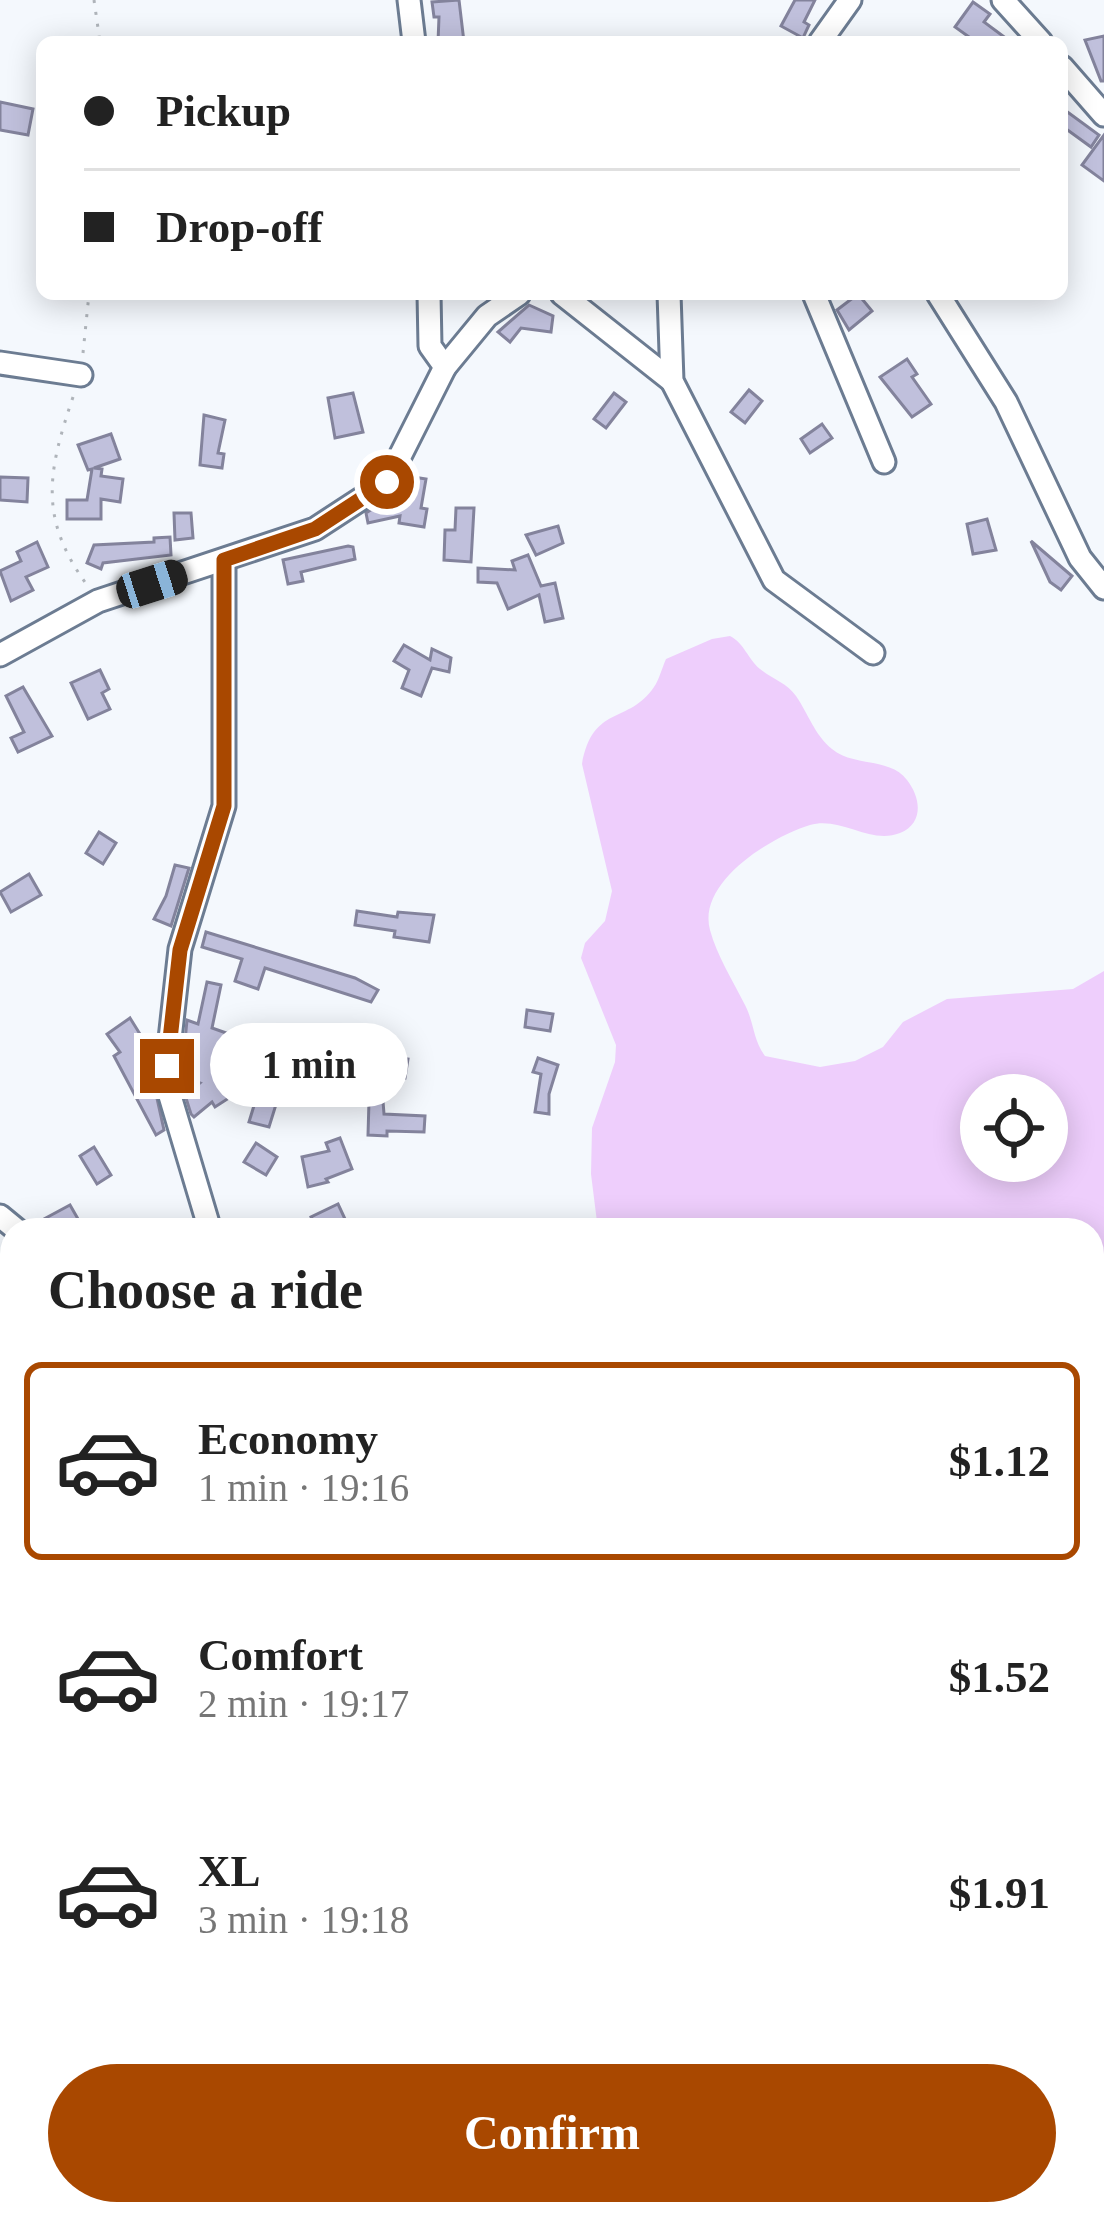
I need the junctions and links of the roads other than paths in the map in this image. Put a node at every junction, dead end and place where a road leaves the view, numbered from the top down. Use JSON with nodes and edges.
{"nodes":[{"id":1,"x":409,"y":0,"type":"edge"},
{"id":2,"x":850,"y":0,"type":"edge"},
{"id":3,"x":1003,"y":0,"type":"edge"},
{"id":4,"x":413,"y":36,"type":"edge"},
{"id":5,"x":831,"y":36,"type":"edge"},
{"id":6,"x":1035,"y":36,"type":"edge"},
{"id":7,"x":1068,"y":74,"type":"edge"},
{"id":8,"x":1104,"y":115,"type":"edge"},
{"id":9,"x":430,"y":300,"type":"edge"},
{"id":10,"x":510,"y":300,"type":"edge"},
{"id":11,"x":570,"y":300,"type":"edge"},
{"id":12,"x":670,"y":300,"type":"edge"},
{"id":13,"x":816,"y":300,"type":"edge"},
{"id":14,"x":942,"y":300,"type":"edge"},
{"id":15,"x":0,"y":363,"type":"edge"},
{"id":16,"x":445,"y":367,"type":"junction"},
{"id":17,"x":81,"y":375,"type":"road end"},
{"id":18,"x":672,"y":381,"type":"junction"},
{"id":19,"x":884,"y":462,"type":"dead end"},
{"id":20,"x":224,"y":560,"type":"junction"},
{"id":21,"x":1104,"y":588,"type":"edge"},
{"id":22,"x":873,"y":653,"type":"dead end"},
{"id":23,"x":0,"y":655,"type":"edge"},
{"id":24,"x":206,"y":1218,"type":"edge"}],
"edges":[{"from":1,"to":4,"type":"street"},
{"from":2,"to":5,"type":"street"},
{"from":3,"to":6,"type":"street"},
{"from":7,"to":8,"type":"street"},
{"from":9,"to":16,"type":"street"},
{"from":10,"to":16,"type":"street"},
{"from":11,"to":18,"type":"street"},
{"from":12,"to":18,"type":"street"},
{"from":13,"to":19,"type":"street"},
{"from":14,"to":21,"type":"street"},
{"from":15,"to":17,"type":"street"},
{"from":16,"to":20,"type":"street"},
{"from":18,"to":22,"type":"street"},
{"from":20,"to":23,"type":"street"},
{"from":20,"to":24,"type":"street"}]}
